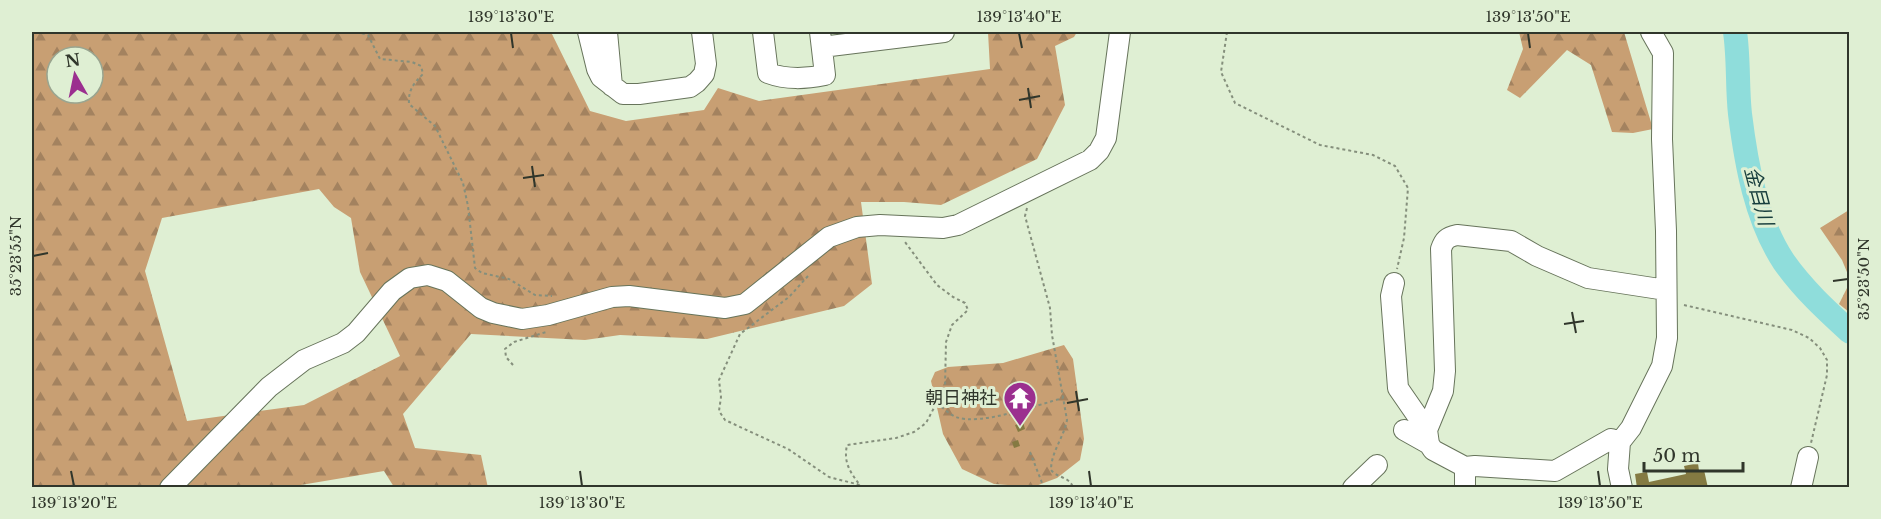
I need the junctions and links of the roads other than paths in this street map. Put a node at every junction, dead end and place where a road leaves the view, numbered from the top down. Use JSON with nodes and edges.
{"nodes":[{"id":1,"x":588,"y":32,"type":"edge"},
{"id":2,"x":607,"y":32,"type":"edge"},
{"id":3,"x":702,"y":32,"type":"edge"},
{"id":4,"x":944,"y":32,"type":"edge"},
{"id":5,"x":1120,"y":32,"type":"edge"},
{"id":6,"x":1651,"y":32,"type":"edge"},
{"id":7,"x":760,"y":35,"type":"edge"},
{"id":8,"x":821,"y":39,"type":"edge"},
{"id":9,"x":612,"y":86,"type":"junction"},
{"id":10,"x":1394,"y":283,"type":"road end"},
{"id":11,"x":1666,"y":295,"type":"junction"},
{"id":12,"x":1404,"y":430,"type":"dead end"},
{"id":13,"x":1428,"y":437,"type":"junction"},
{"id":14,"x":1620,"y":442,"type":"junction"},
{"id":15,"x":1808,"y":457,"type":"road end"},
{"id":16,"x":1377,"y":465,"type":"dead end"},
{"id":17,"x":1465,"y":467,"type":"junction"},
{"id":18,"x":170,"y":488,"type":"edge"},
{"id":19,"x":1353,"y":488,"type":"edge"},
{"id":20,"x":1465,"y":488,"type":"edge"},
{"id":21,"x":1622,"y":488,"type":"edge"},
{"id":22,"x":1801,"y":488,"type":"edge"}],
"edges":[{"from":1,"to":9,"type":"street"},
{"from":2,"to":9,"type":"street"},
{"from":3,"to":9,"type":"street"},
{"from":4,"to":8,"type":"street"},
{"from":5,"to":18,"type":"street"},
{"from":6,"to":11,"type":"street"},
{"from":7,"to":8,"type":"street"},
{"from":10,"to":13,"type":"street"},
{"from":11,"to":13,"type":"street"},
{"from":11,"to":14,"type":"street"},
{"from":12,"to":13,"type":"street"},
{"from":13,"to":17,"type":"street"},
{"from":14,"to":17,"type":"street"},
{"from":14,"to":21,"type":"street"},
{"from":15,"to":22,"type":"street"},
{"from":16,"to":19,"type":"street"},
{"from":17,"to":20,"type":"street"}]}
